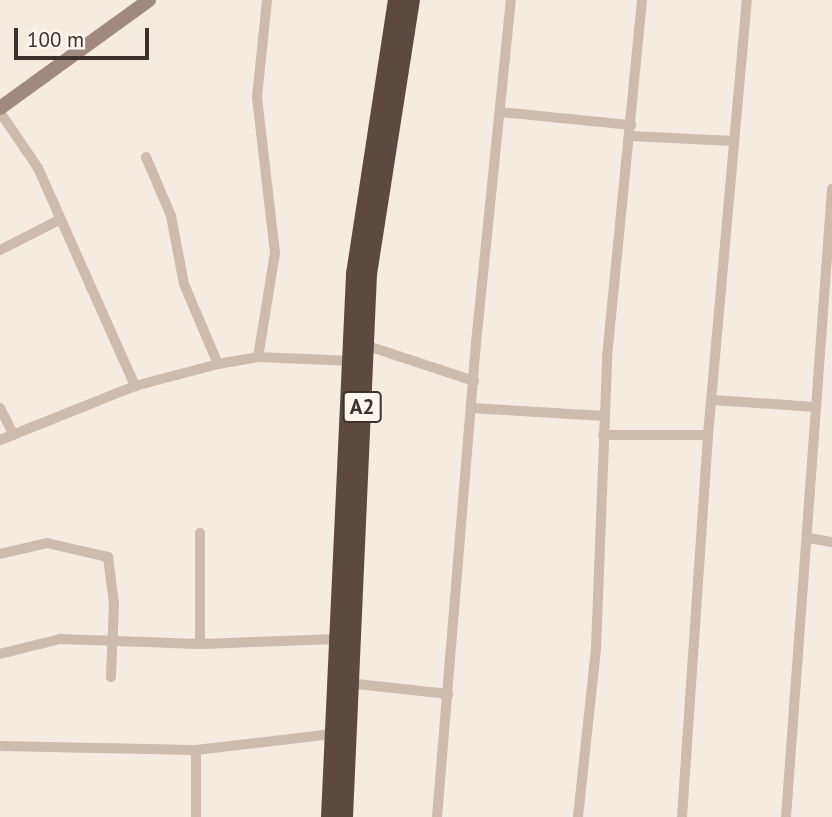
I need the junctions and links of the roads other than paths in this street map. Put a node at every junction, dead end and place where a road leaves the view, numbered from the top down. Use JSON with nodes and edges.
{"nodes":[{"id":1,"x":133,"y":0,"type":"edge"},
{"id":2,"x":149,"y":0,"type":"edge"},
{"id":3,"x":267,"y":0,"type":"edge"},
{"id":4,"x":511,"y":0,"type":"edge"},
{"id":5,"x":642,"y":0,"type":"edge"},
{"id":6,"x":747,"y":0,"type":"edge"},
{"id":7,"x":403,"y":7,"type":"edge"},
{"id":8,"x":0,"y":96,"type":"edge"},
{"id":9,"x":0,"y":110,"type":"edge"},
{"id":10,"x":500,"y":112,"type":"junction"},
{"id":11,"x":631,"y":130,"type":"junction"},
{"id":12,"x":733,"y":141,"type":"junction"},
{"id":13,"x":146,"y":157,"type":"dead end"},
{"id":14,"x":832,"y":189,"type":"edge"},
{"id":15,"x":61,"y":219,"type":"junction"},
{"id":16,"x":0,"y":250,"type":"edge"},
{"id":17,"x":828,"y":325,"type":"edge"},
{"id":18,"x":258,"y":356,"type":"junction"},
{"id":19,"x":360,"y":356,"type":"junction"},
{"id":20,"x":218,"y":364,"type":"junction"},
{"id":21,"x":474,"y":381,"type":"junction"},
{"id":22,"x":135,"y":386,"type":"junction"},
{"id":23,"x":713,"y":400,"type":"junction"},
{"id":24,"x":816,"y":407,"type":"junction"},
{"id":25,"x":0,"y":408,"type":"edge"},
{"id":26,"x":471,"y":408,"type":"junction"},
{"id":27,"x":605,"y":416,"type":"junction"},
{"id":28,"x":14,"y":435,"type":"junction"},
{"id":29,"x":603,"y":435,"type":"junction"},
{"id":30,"x":708,"y":435,"type":"junction"},
{"id":31,"x":0,"y":440,"type":"edge"},
{"id":32,"x":200,"y":533,"type":"dead end"},
{"id":33,"x":809,"y":538,"type":"junction"},
{"id":34,"x":832,"y":542,"type":"edge"},
{"id":35,"x":0,"y":554,"type":"edge"},
{"id":36,"x":337,"y":639,"type":"junction"},
{"id":37,"x":111,"y":641,"type":"junction"},
{"id":38,"x":200,"y":644,"type":"junction"},
{"id":39,"x":0,"y":654,"type":"edge"},
{"id":40,"x":111,"y":677,"type":"dead end"},
{"id":41,"x":348,"y":683,"type":"junction"},
{"id":42,"x":448,"y":694,"type":"junction"},
{"id":43,"x":332,"y":734,"type":"junction"},
{"id":44,"x":0,"y":746,"type":"edge"},
{"id":45,"x":196,"y":750,"type":"junction"},
{"id":46,"x":196,"y":817,"type":"edge"},
{"id":47,"x":330,"y":817,"type":"edge"},
{"id":48,"x":344,"y":817,"type":"edge"},
{"id":49,"x":437,"y":817,"type":"edge"},
{"id":50,"x":578,"y":817,"type":"edge"},
{"id":51,"x":682,"y":817,"type":"edge"},
{"id":52,"x":786,"y":817,"type":"edge"}],
"edges":[{"from":1,"to":8,"type":"street"},
{"from":2,"to":9,"type":"street"},
{"from":3,"to":18,"type":"street"},
{"from":4,"to":10,"type":"street"},
{"from":5,"to":11,"type":"street"},
{"from":6,"to":12,"type":"street"},
{"from":7,"to":19,"type":"highway","number":"A2"},
{"from":9,"to":15,"type":"street"},
{"from":10,"to":11,"type":"street"},
{"from":10,"to":21,"type":"street"},
{"from":11,"to":12,"type":"street"},
{"from":11,"to":27,"type":"street"},
{"from":12,"to":23,"type":"street"},
{"from":13,"to":20,"type":"street"},
{"from":14,"to":17,"type":"street"},
{"from":15,"to":16,"type":"street"},
{"from":15,"to":22,"type":"street"},
{"from":17,"to":24,"type":"street"},
{"from":18,"to":19,"type":"street"},
{"from":18,"to":20,"type":"street"},
{"from":19,"to":21,"type":"street"},
{"from":19,"to":36,"type":"highway","number":"A2"},
{"from":19,"to":41,"type":"highway","number":"A2"},
{"from":20,"to":22,"type":"street"},
{"from":21,"to":26,"type":"street"},
{"from":22,"to":28,"type":"street"},
{"from":23,"to":24,"type":"street"},
{"from":23,"to":30,"type":"street"},
{"from":24,"to":33,"type":"street"},
{"from":25,"to":28,"type":"street"},
{"from":26,"to":27,"type":"street"},
{"from":26,"to":42,"type":"street"},
{"from":27,"to":29,"type":"street"},
{"from":28,"to":31,"type":"street"},
{"from":29,"to":30,"type":"street"},
{"from":29,"to":50,"type":"street"},
{"from":30,"to":51,"type":"street"},
{"from":32,"to":38,"type":"street"},
{"from":33,"to":34,"type":"street"},
{"from":33,"to":52,"type":"street"},
{"from":35,"to":37,"type":"street"},
{"from":36,"to":38,"type":"street"},
{"from":36,"to":43,"type":"highway","number":"A2"},
{"from":37,"to":38,"type":"street"},
{"from":37,"to":39,"type":"street"},
{"from":37,"to":40,"type":"street"},
{"from":41,"to":42,"type":"street"},
{"from":41,"to":48,"type":"highway","number":"A2"},
{"from":42,"to":49,"type":"street"},
{"from":43,"to":45,"type":"street"},
{"from":43,"to":47,"type":"highway","number":"A2"},
{"from":44,"to":45,"type":"street"},
{"from":45,"to":46,"type":"street"}]}
